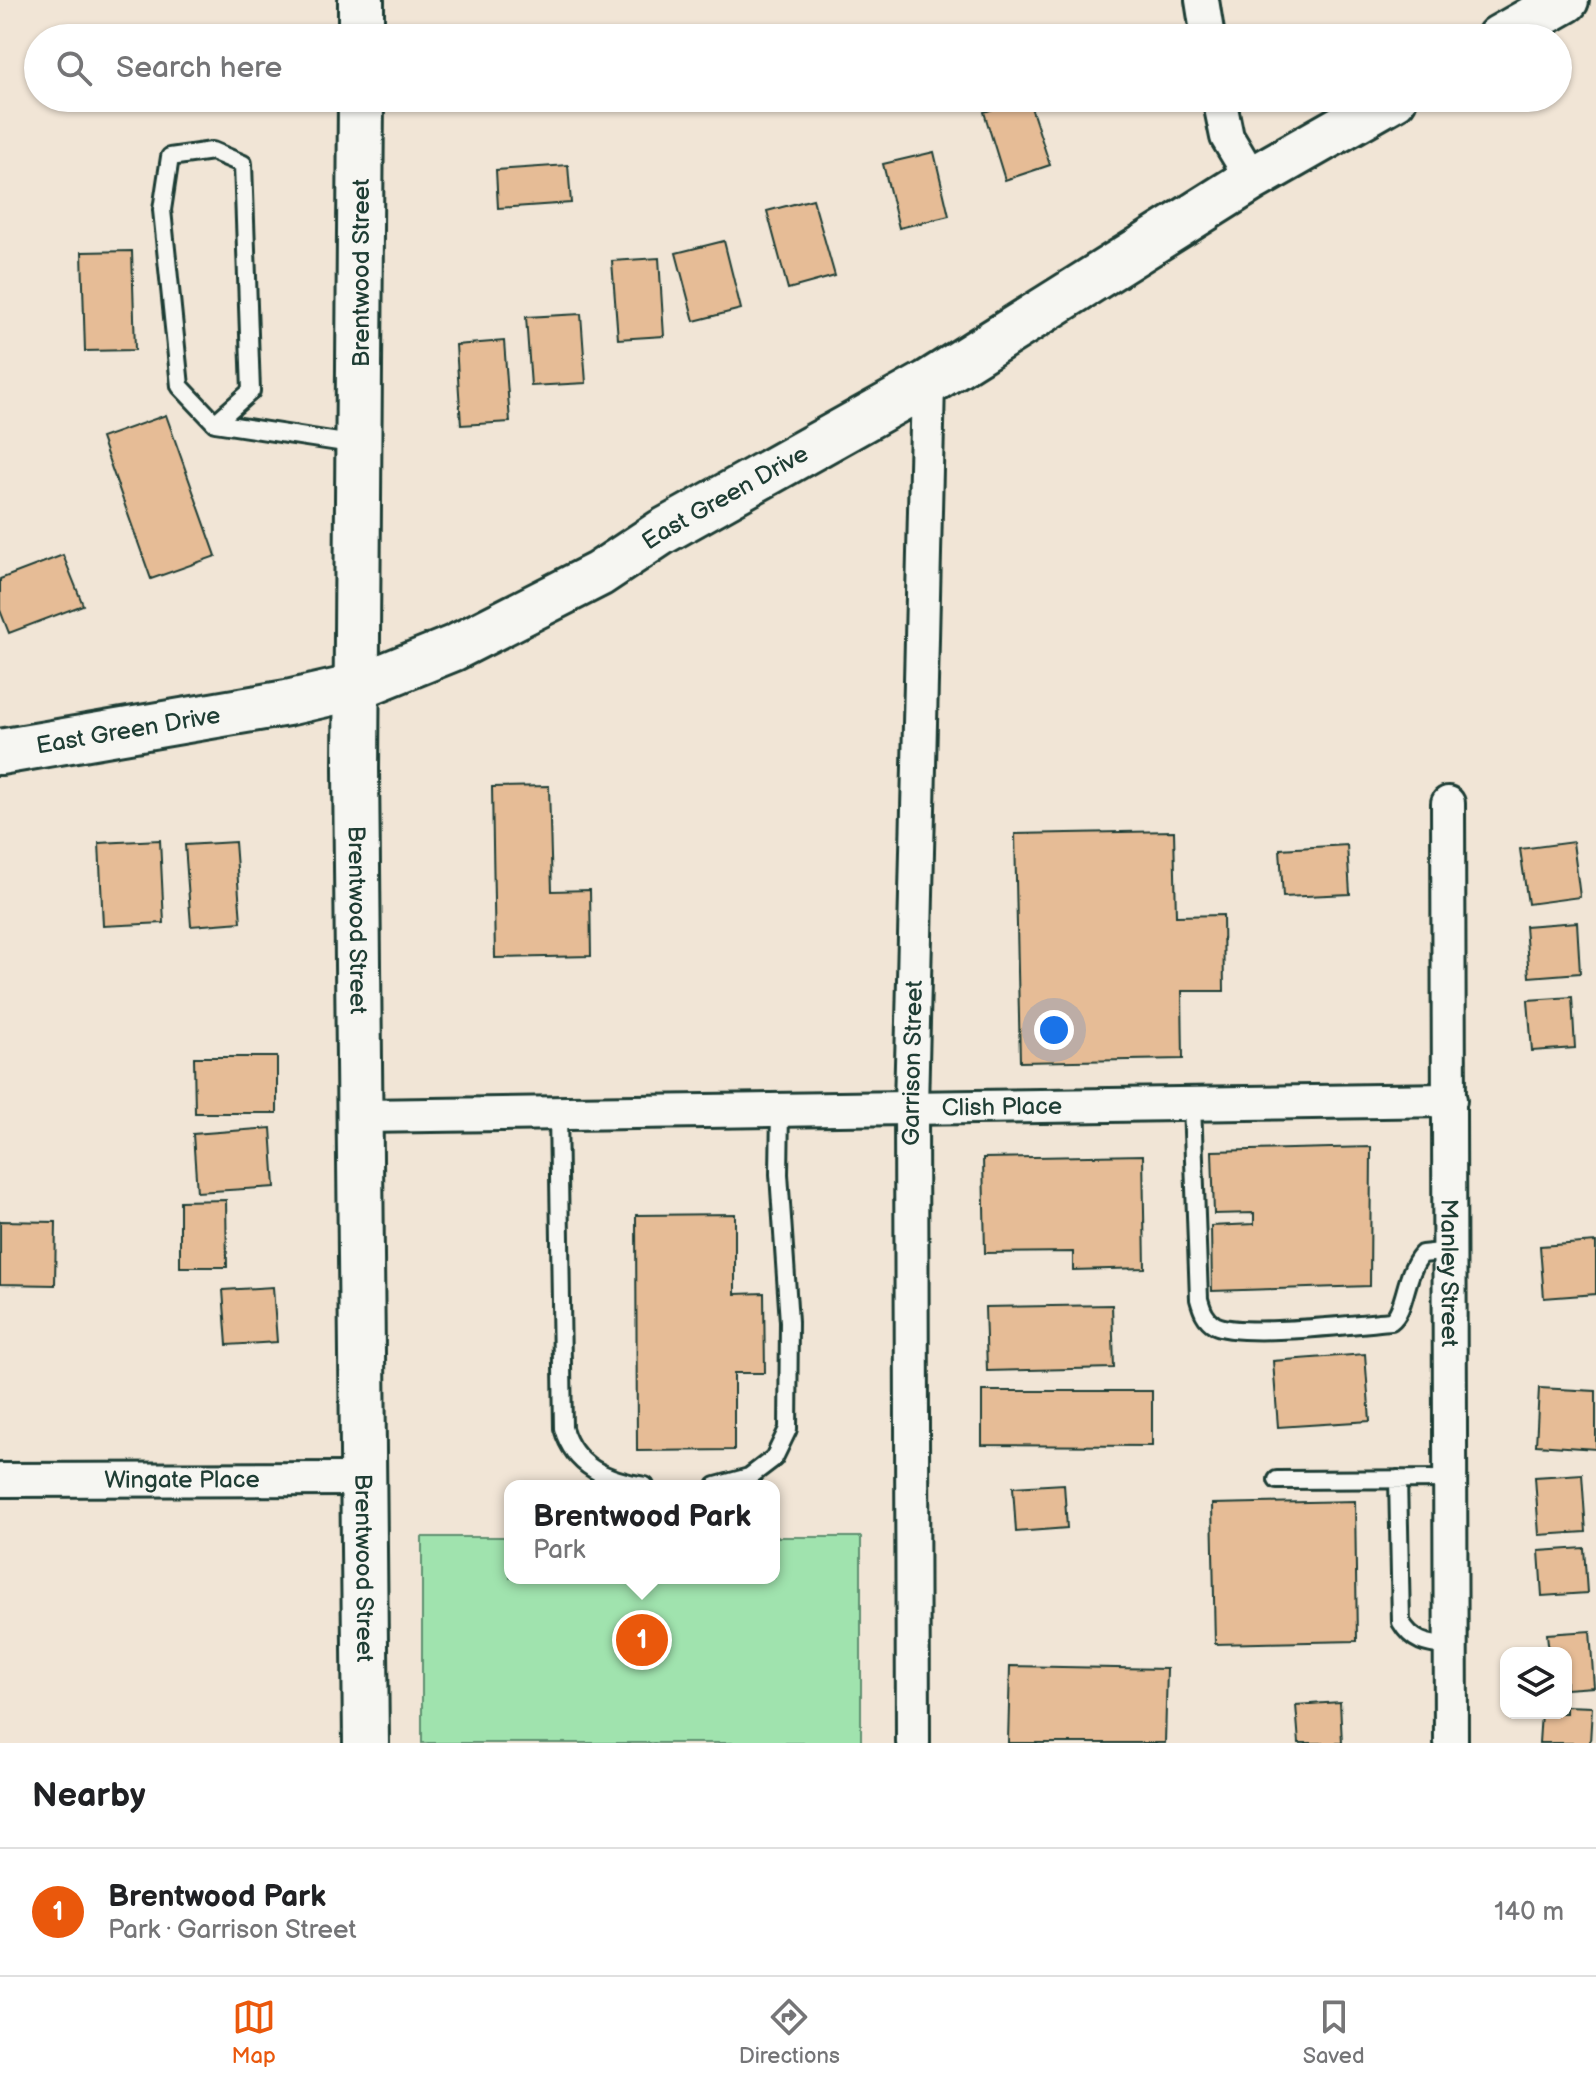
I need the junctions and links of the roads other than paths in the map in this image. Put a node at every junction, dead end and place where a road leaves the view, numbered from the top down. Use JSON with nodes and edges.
{"nodes":[{"id":1,"x":361,"y":0,"type":"edge"},
{"id":2,"x":1202,"y":0,"type":"edge"},
{"id":3,"x":1566,"y":0,"type":"edge"},
{"id":4,"x":361,"y":24,"type":"edge"},
{"id":5,"x":1206,"y":24,"type":"edge"},
{"id":6,"x":1524,"y":24,"type":"edge"},
{"id":7,"x":361,"y":112,"type":"edge"},
{"id":8,"x":1222,"y":112,"type":"edge"},
{"id":9,"x":1369,"y":112,"type":"edge"},
{"id":10,"x":1252,"y":179,"type":"junction"},
{"id":11,"x":928,"y":383,"type":"junction"},
{"id":12,"x":215,"y":423,"type":"junction"},
{"id":13,"x":360,"y":445,"type":"junction"},
{"id":14,"x":357,"y":687,"type":"junction"},
{"id":15,"x":0,"y":752,"type":"edge"},
{"id":16,"x":1448,"y":803,"type":"dead end"},
{"id":17,"x":1450,"y":1100,"type":"junction"},
{"id":18,"x":1192,"y":1104,"type":"junction"},
{"id":19,"x":911,"y":1107,"type":"junction"},
{"id":20,"x":780,"y":1109,"type":"junction"},
{"id":21,"x":558,"y":1113,"type":"junction"},
{"id":22,"x":362,"y":1116,"type":"junction"},
{"id":23,"x":1451,"y":1251,"type":"junction"},
{"id":24,"x":364,"y":1479,"type":"junction"},
{"id":25,"x":1398,"y":1479,"type":"junction"},
{"id":26,"x":1451,"y":1479,"type":"junction"},
{"id":27,"x":0,"y":1480,"type":"edge"},
{"id":28,"x":610,"y":1480,"type":"edge"},
{"id":29,"x":738,"y":1480,"type":"edge"},
{"id":30,"x":1277,"y":1480,"type":"dead end"},
{"id":31,"x":1451,"y":1647,"type":"junction"},
{"id":32,"x":366,"y":1743,"type":"edge"},
{"id":33,"x":913,"y":1743,"type":"edge"},
{"id":34,"x":1451,"y":1743,"type":"edge"}],
"edges":[{"from":1,"to":4,"type":"main road"},
{"from":2,"to":5,"type":"street"},
{"from":3,"to":6,"type":"main road"},
{"from":7,"to":13,"type":"main road","name":"Brentwood Street"},
{"from":8,"to":10,"type":"street"},
{"from":9,"to":10,"type":"main road","name":"East Green Drive"},
{"from":10,"to":11,"type":"main road","name":"East Green Drive"},
{"from":11,"to":14,"type":"main road","name":"East Green Drive"},
{"from":11,"to":19,"type":"street","name":"Garrison Street"},
{"from":12,"to":12,"type":"lane"},
{"from":12,"to":13,"type":"lane"},
{"from":13,"to":14,"type":"main road","name":"Brentwood Street"},
{"from":14,"to":15,"type":"main road","name":"East Green Drive"},
{"from":14,"to":22,"type":"main road","name":"Brentwood Street"},
{"from":16,"to":17,"type":"street","name":"Manley Street"},
{"from":17,"to":18,"type":"street","name":"Clish Place"},
{"from":17,"to":23,"type":"street","name":"Manley Street"},
{"from":18,"to":19,"type":"street","name":"Clish Place"},
{"from":18,"to":23,"type":"lane"},
{"from":19,"to":20,"type":"street","name":"Clish Place"},
{"from":19,"to":33,"type":"street","name":"Garrison Street"},
{"from":20,"to":21,"type":"street","name":"Clish Place"},
{"from":20,"to":29,"type":"lane"},
{"from":21,"to":22,"type":"street","name":"Clish Place"},
{"from":21,"to":28,"type":"lane"},
{"from":22,"to":24,"type":"main road","name":"Brentwood Street"},
{"from":23,"to":26,"type":"street","name":"Manley Street"},
{"from":24,"to":27,"type":"street","name":"Wingate Place"},
{"from":24,"to":32,"type":"main road","name":"Brentwood Street"},
{"from":25,"to":26,"type":"lane"},
{"from":25,"to":30,"type":"lane"},
{"from":25,"to":31,"type":"lane"},
{"from":26,"to":31,"type":"street","name":"Manley Street"},
{"from":31,"to":34,"type":"street","name":"Manley Street"}]}
